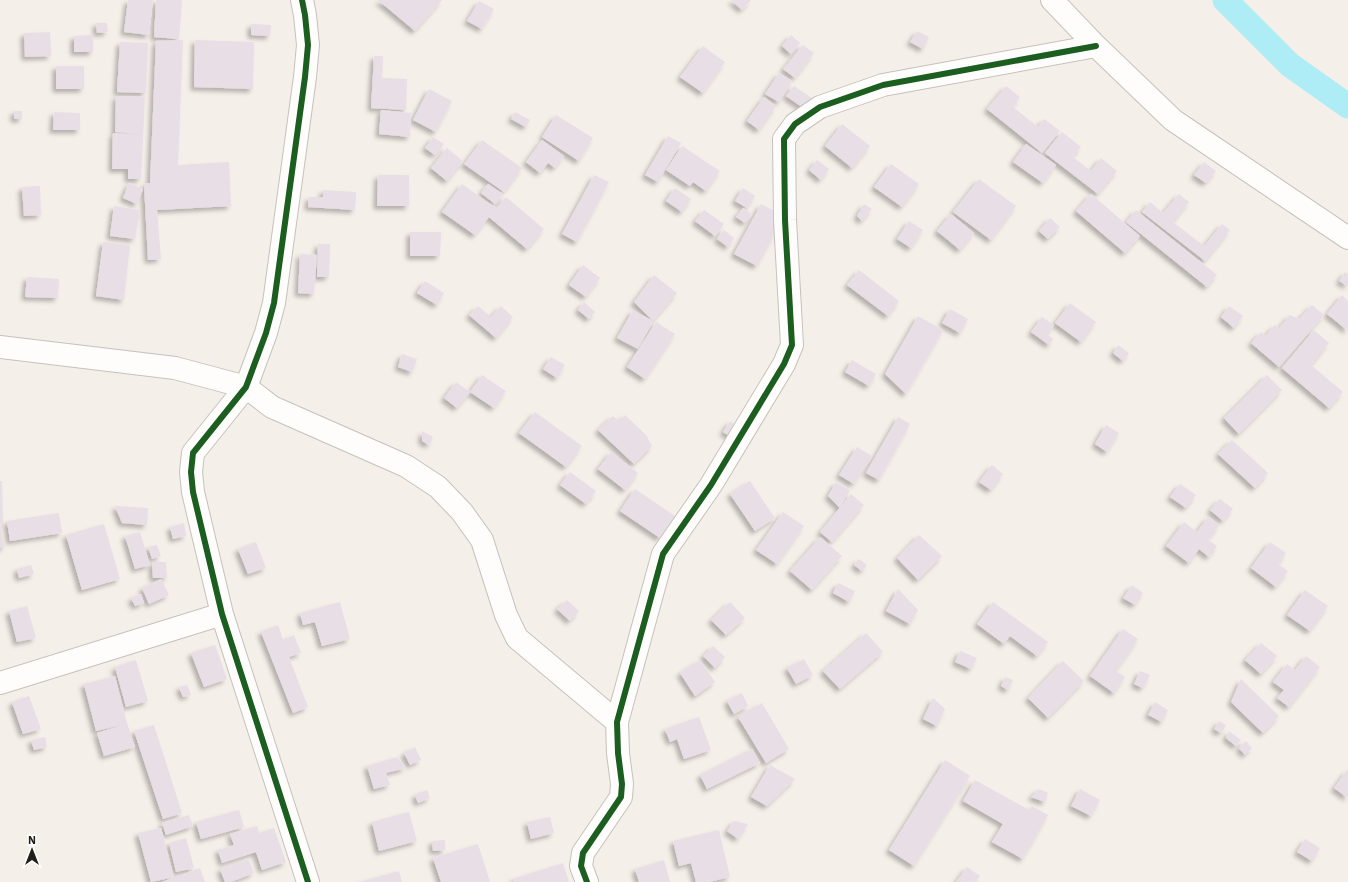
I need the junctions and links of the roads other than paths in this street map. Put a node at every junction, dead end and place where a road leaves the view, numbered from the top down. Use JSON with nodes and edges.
{"nodes":[{"id":1,"x":302,"y":0,"type":"edge"},
{"id":2,"x":1052,"y":0,"type":"edge"},
{"id":3,"x":1096,"y":46,"type":"junction"},
{"id":4,"x":1348,"y":238,"type":"edge"},
{"id":5,"x":0,"y":347,"type":"edge"},
{"id":6,"x":246,"y":386,"type":"junction"},
{"id":7,"x":222,"y":614,"type":"junction"},
{"id":8,"x":0,"y":683,"type":"edge"},
{"id":9,"x":617,"y":722,"type":"junction"},
{"id":10,"x":308,"y":882,"type":"edge"},
{"id":11,"x":587,"y":882,"type":"edge"}],
"edges":[{"from":1,"to":6,"type":"street"},
{"from":2,"to":3,"type":"street"},
{"from":3,"to":4,"type":"street"},
{"from":3,"to":9,"type":"street"},
{"from":5,"to":6,"type":"street"},
{"from":6,"to":7,"type":"street"},
{"from":6,"to":9,"type":"street"},
{"from":7,"to":8,"type":"street"},
{"from":7,"to":10,"type":"street"},
{"from":9,"to":11,"type":"street"}]}
